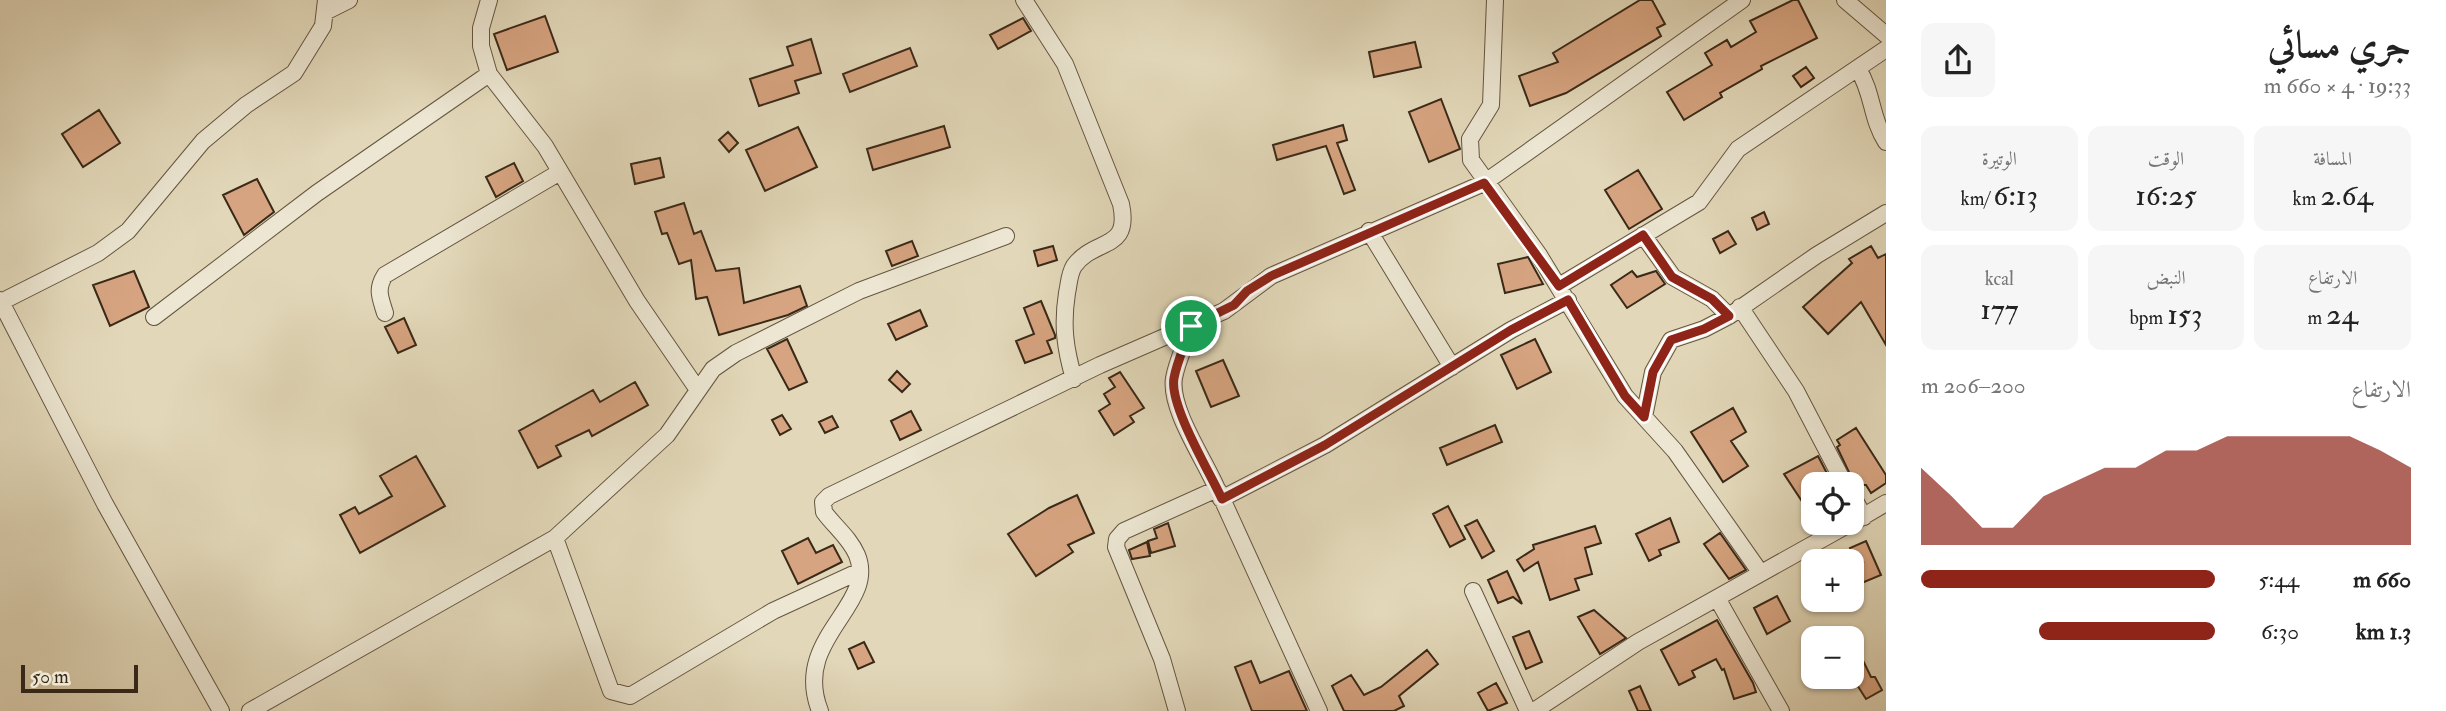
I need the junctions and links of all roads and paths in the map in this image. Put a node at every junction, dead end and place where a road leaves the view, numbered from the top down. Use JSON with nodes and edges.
{"nodes":[{"id":1,"x":349,"y":0,"type":"edge"},
{"id":2,"x":489,"y":0,"type":"edge"},
{"id":3,"x":1024,"y":0,"type":"edge"},
{"id":4,"x":1496,"y":0,"type":"edge"},
{"id":5,"x":1742,"y":0,"type":"edge"},
{"id":6,"x":1845,"y":0,"type":"edge"},
{"id":7,"x":327,"y":6,"type":"edge"},
{"id":8,"x":1886,"y":35,"type":"edge"},
{"id":9,"x":1886,"y":48,"type":"edge"},
{"id":10,"x":1858,"y":69,"type":"junction"},
{"id":11,"x":489,"y":74,"type":"junction"},
{"id":12,"x":1886,"y":142,"type":"edge"},
{"id":13,"x":560,"y":172,"type":"junction"},
{"id":14,"x":1484,"y":183,"type":"junction"},
{"id":15,"x":1886,"y":213,"type":"edge"},
{"id":16,"x":1369,"y":231,"type":"junction"},
{"id":17,"x":1643,"y":235,"type":"junction"},
{"id":18,"x":1006,"y":236,"type":"dead end"},
{"id":19,"x":1559,"y":286,"type":"junction"},
{"id":20,"x":1568,"y":300,"type":"junction"},
{"id":21,"x":1,"y":301,"type":"edge"},
{"id":22,"x":1735,"y":311,"type":"junction"},
{"id":23,"x":385,"y":313,"type":"dead end"},
{"id":24,"x":154,"y":317,"type":"dead end"},
{"id":25,"x":1191,"y":326,"type":"junction"},
{"id":26,"x":1452,"y":367,"type":"junction"},
{"id":27,"x":1074,"y":379,"type":"junction"},
{"id":28,"x":698,"y":390,"type":"junction"},
{"id":29,"x":1644,"y":417,"type":"junction"},
{"id":30,"x":1838,"y":472,"type":"edge"},
{"id":31,"x":1219,"y":494,"type":"junction"},
{"id":32,"x":1886,"y":503,"type":"edge"},
{"id":33,"x":1864,"y":516,"type":"edge"},
{"id":34,"x":1829,"y":535,"type":"edge"},
{"id":35,"x":555,"y":538,"type":"junction"},
{"id":36,"x":860,"y":571,"type":"junction"},
{"id":37,"x":1760,"y":572,"type":"junction"},
{"id":38,"x":1473,"y":591,"type":"dead end"},
{"id":39,"x":1717,"y":598,"type":"junction"},
{"id":40,"x":221,"y":711,"type":"edge"},
{"id":41,"x":250,"y":711,"type":"edge"},
{"id":42,"x":820,"y":711,"type":"edge"},
{"id":43,"x":1177,"y":711,"type":"edge"},
{"id":44,"x":1319,"y":711,"type":"edge"},
{"id":45,"x":1528,"y":711,"type":"edge"},
{"id":46,"x":1534,"y":711,"type":"edge"},
{"id":47,"x":1781,"y":711,"type":"edge"}],
"edges":[{"from":1,"to":7,"type":"street"},
{"from":2,"to":11,"type":"street"},
{"from":3,"to":27,"type":"street"},
{"from":4,"to":14,"type":"street"},
{"from":5,"to":14,"type":"street"},
{"from":6,"to":8,"type":"street"},
{"from":7,"to":21,"type":"street"},
{"from":9,"to":10,"type":"street"},
{"from":10,"to":12,"type":"street"},
{"from":10,"to":17,"type":"street"},
{"from":11,"to":13,"type":"street"},
{"from":11,"to":24,"type":"street"},
{"from":13,"to":23,"type":"street"},
{"from":13,"to":28,"type":"street"},
{"from":14,"to":16,"type":"street"},
{"from":14,"to":19,"type":"street"},
{"from":15,"to":22,"type":"street"},
{"from":16,"to":25,"type":"street"},
{"from":16,"to":26,"type":"street"},
{"from":17,"to":19,"type":"street"},
{"from":17,"to":22,"type":"street"},
{"from":18,"to":28,"type":"street"},
{"from":19,"to":20,"type":"street"},
{"from":20,"to":26,"type":"street"},
{"from":20,"to":29,"type":"street"},
{"from":21,"to":40,"type":"street"},
{"from":22,"to":29,"type":"street"},
{"from":22,"to":30,"type":"street"},
{"from":25,"to":27,"type":"street"},
{"from":25,"to":31,"type":"street"},
{"from":26,"to":31,"type":"street"},
{"from":27,"to":36,"type":"street"},
{"from":28,"to":35,"type":"street"},
{"from":29,"to":37,"type":"street"},
{"from":31,"to":43,"type":"street"},
{"from":31,"to":44,"type":"street"},
{"from":32,"to":33,"type":"street"},
{"from":34,"to":37,"type":"street"},
{"from":35,"to":36,"type":"street"},
{"from":35,"to":41,"type":"street"},
{"from":36,"to":42,"type":"street"},
{"from":37,"to":39,"type":"street"},
{"from":38,"to":45,"type":"street"},
{"from":39,"to":46,"type":"street"},
{"from":39,"to":47,"type":"street"}]}
